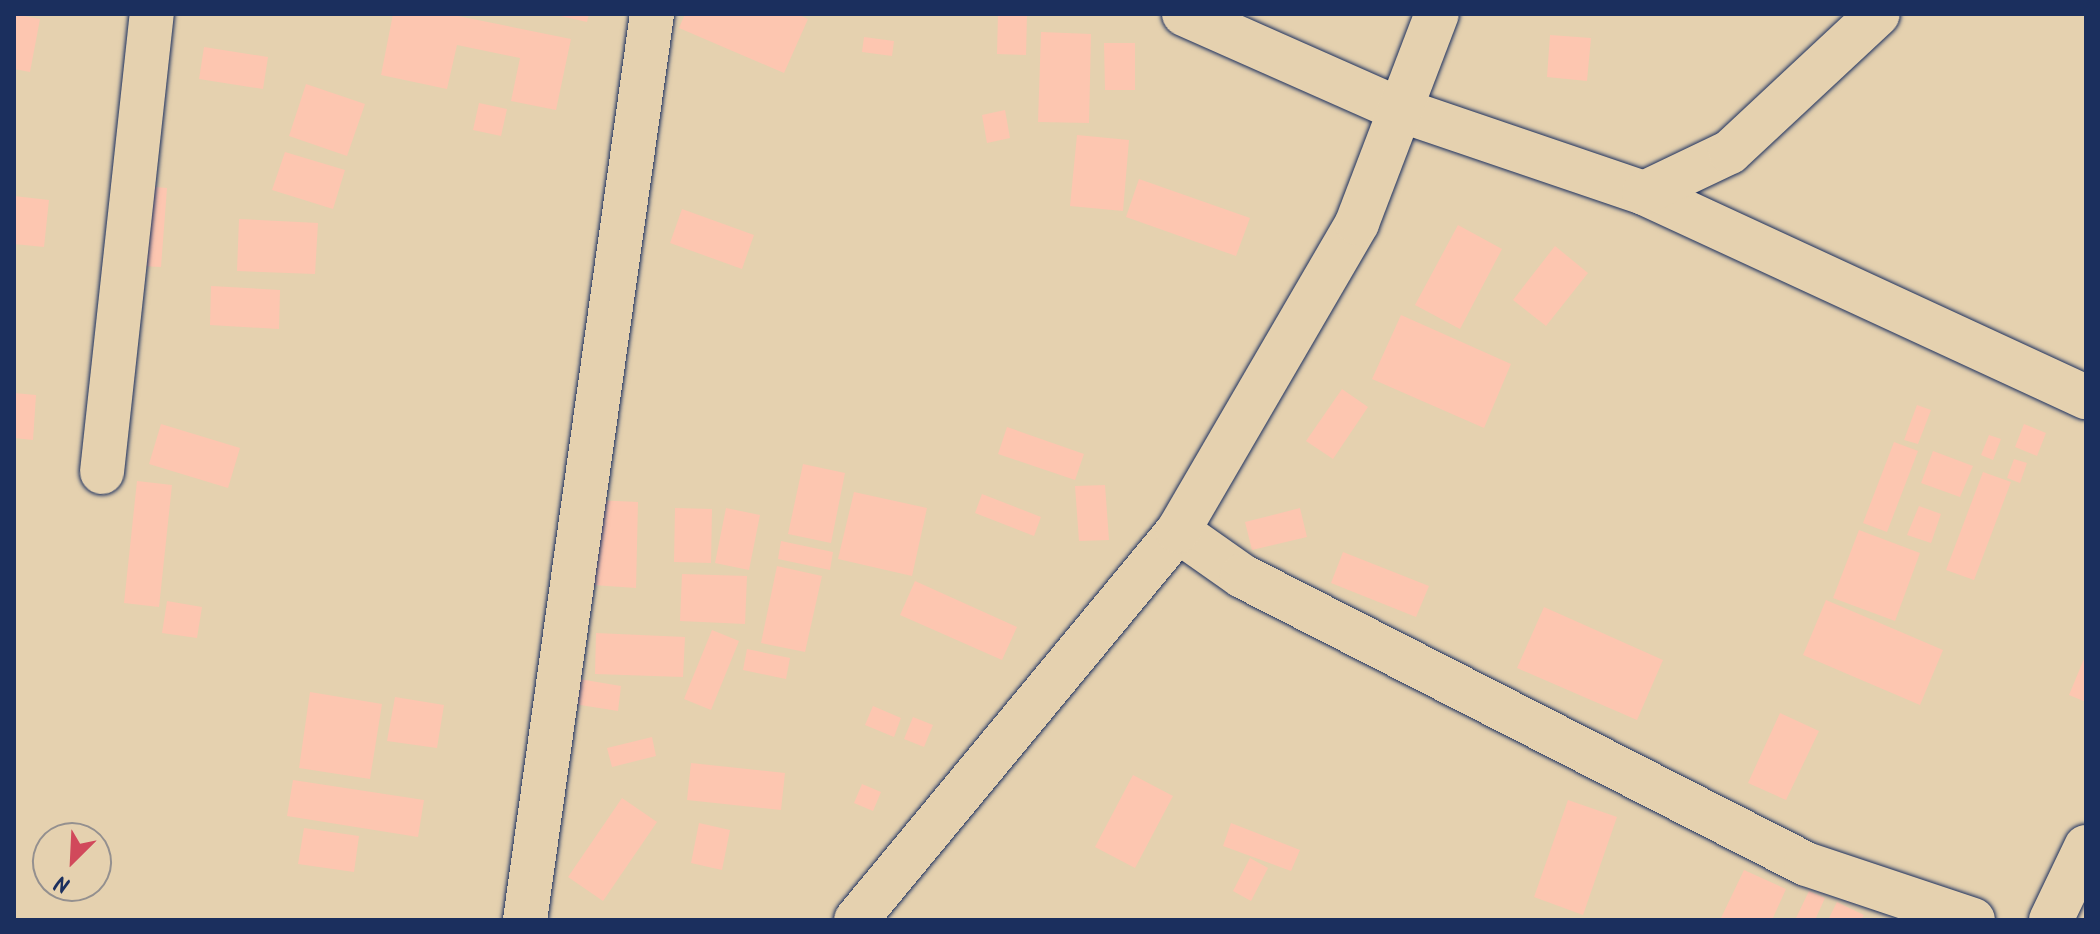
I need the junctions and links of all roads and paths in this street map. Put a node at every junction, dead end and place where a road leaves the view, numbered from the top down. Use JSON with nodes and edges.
{"nodes":[{"id":1,"x":152,"y":14,"type":"edge"},
{"id":2,"x":652,"y":14,"type":"edge"},
{"id":3,"x":1184,"y":14,"type":"edge"},
{"id":4,"x":1437,"y":14,"type":"edge"},
{"id":5,"x":1878,"y":14,"type":"edge"},
{"id":6,"x":1403,"y":111,"type":"junction"},
{"id":7,"x":1644,"y":193,"type":"junction"},
{"id":8,"x":2086,"y":397,"type":"edge"},
{"id":9,"x":102,"y":472,"type":"dead end"},
{"id":10,"x":1178,"y":531,"type":"junction"},
{"id":11,"x":2086,"y":847,"type":"edge"},
{"id":12,"x":525,"y":920,"type":"edge"},
{"id":13,"x":856,"y":920,"type":"edge"},
{"id":14,"x":1973,"y":920,"type":"edge"},
{"id":15,"x":2051,"y":920,"type":"edge"}],
"edges":[{"from":1,"to":9,"type":"street"},
{"from":2,"to":12,"type":"street"},
{"from":3,"to":6,"type":"street"},
{"from":4,"to":6,"type":"street"},
{"from":5,"to":7,"type":"street"},
{"from":6,"to":7,"type":"street"},
{"from":6,"to":10,"type":"street"},
{"from":7,"to":8,"type":"street"},
{"from":10,"to":13,"type":"street"},
{"from":10,"to":14,"type":"street"},
{"from":11,"to":15,"type":"street"}]}
